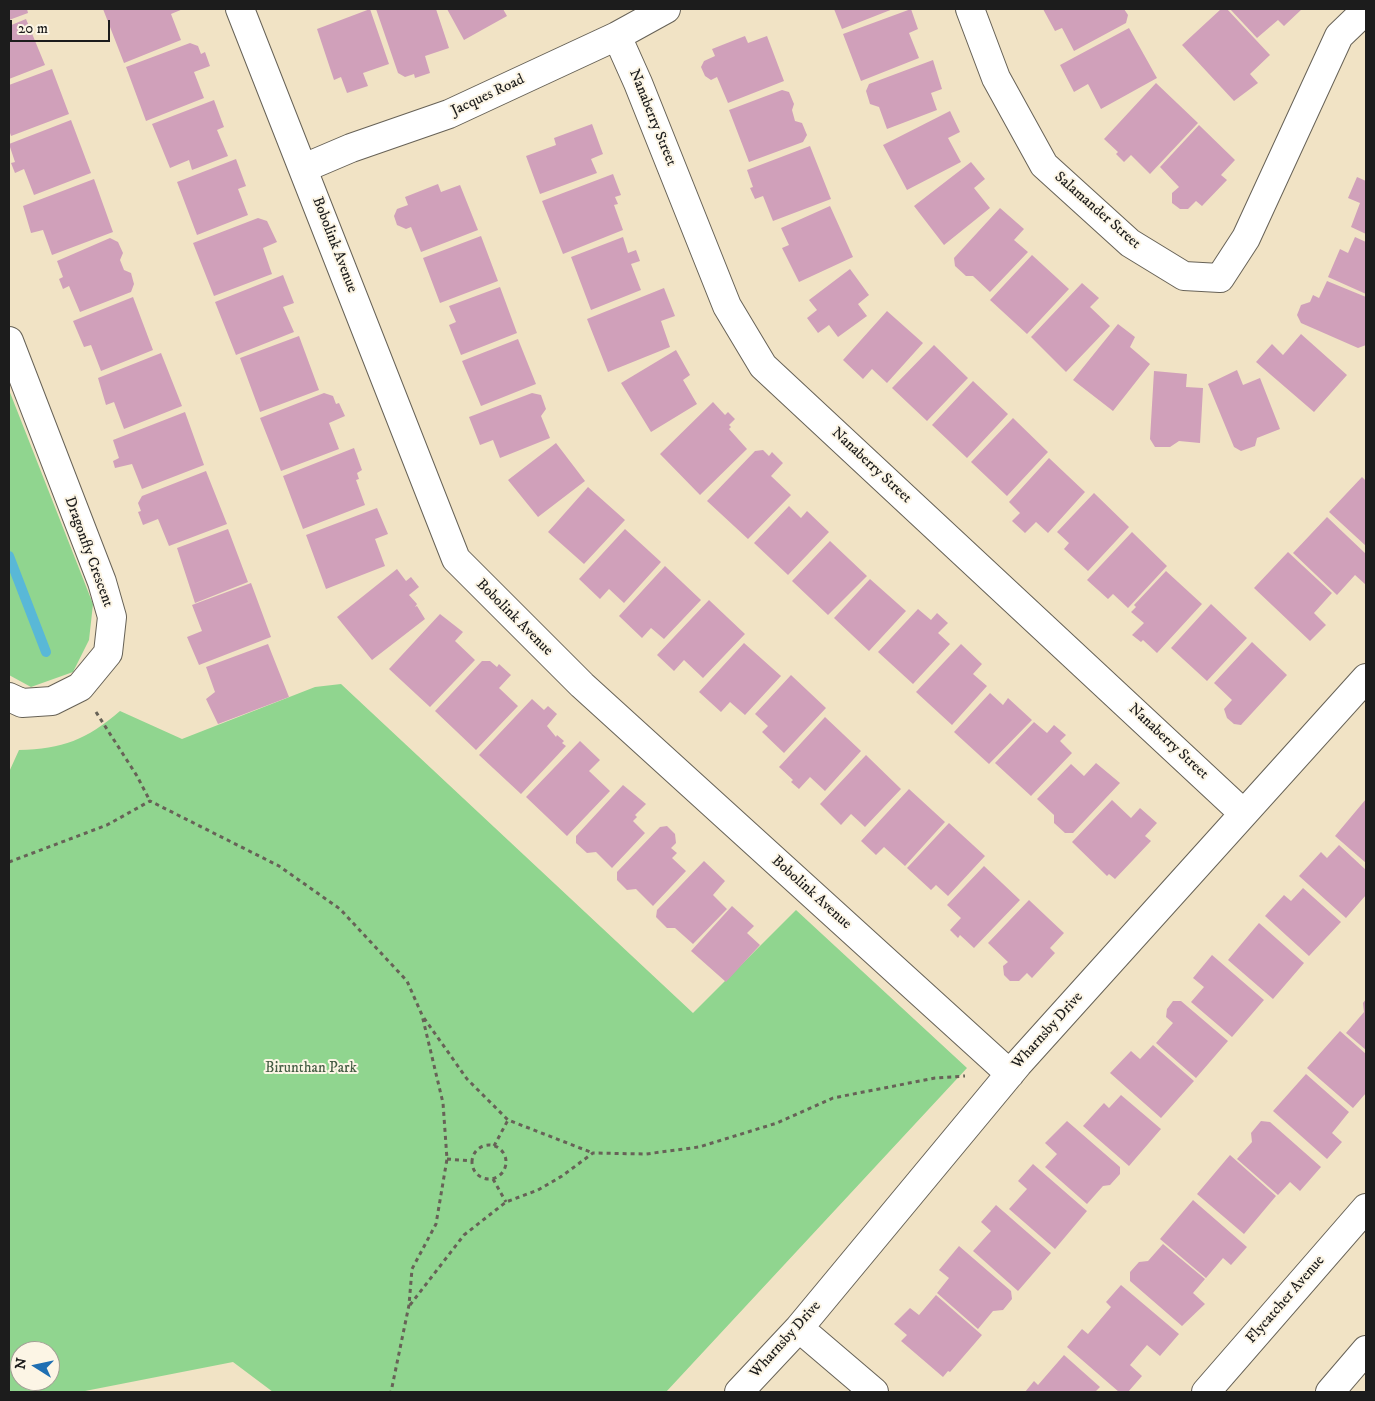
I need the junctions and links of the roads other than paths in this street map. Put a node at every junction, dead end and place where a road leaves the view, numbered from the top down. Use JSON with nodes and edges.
{"nodes":[{"id":1,"x":240,"y":9,"type":"edge"},
{"id":2,"x":666,"y":9,"type":"edge"},
{"id":3,"x":970,"y":9,"type":"edge"},
{"id":4,"x":1366,"y":10,"type":"edge"},
{"id":5,"x":617,"y":36,"type":"junction"},
{"id":6,"x":304,"y":168,"type":"junction"},
{"id":7,"x":9,"y":341,"type":"edge"},
{"id":8,"x":1366,"y":678,"type":"edge"},
{"id":9,"x":9,"y":697,"type":"edge"},
{"id":10,"x":1243,"y":813,"type":"junction"},
{"id":11,"x":1010,"y":1074,"type":"junction"},
{"id":12,"x":1366,"y":1208,"type":"edge"},
{"id":13,"x":799,"y":1328,"type":"junction"},
{"id":14,"x":1366,"y":1350,"type":"edge"},
{"id":15,"x":739,"y":1392,"type":"edge"},
{"id":16,"x":874,"y":1392,"type":"edge"},
{"id":17,"x":1206,"y":1392,"type":"edge"},
{"id":18,"x":1330,"y":1392,"type":"edge"}],
"edges":[{"from":1,"to":6,"type":"street","name":"Bobolink Avenue"},
{"from":2,"to":5,"type":"street","name":"Jacques Road"},
{"from":3,"to":4,"type":"street","name":"Salamander Street"},
{"from":5,"to":6,"type":"street","name":"Jacques Road"},
{"from":5,"to":10,"type":"street","name":"Nanaberry Street"},
{"from":6,"to":11,"type":"street","name":"Bobolink Avenue"},
{"from":7,"to":9,"type":"street","name":"Dragonfly Crescent"},
{"from":8,"to":10,"type":"street","name":"Wharnsby Drive"},
{"from":10,"to":11,"type":"street","name":"Wharnsby Drive"},
{"from":11,"to":13,"type":"street","name":"Wharnsby Drive"},
{"from":12,"to":17,"type":"street","name":"Flycatcher Avenue"},
{"from":13,"to":15,"type":"street","name":"Wharnsby Drive"},
{"from":13,"to":16,"type":"street"},
{"from":14,"to":18,"type":"street"}]}
